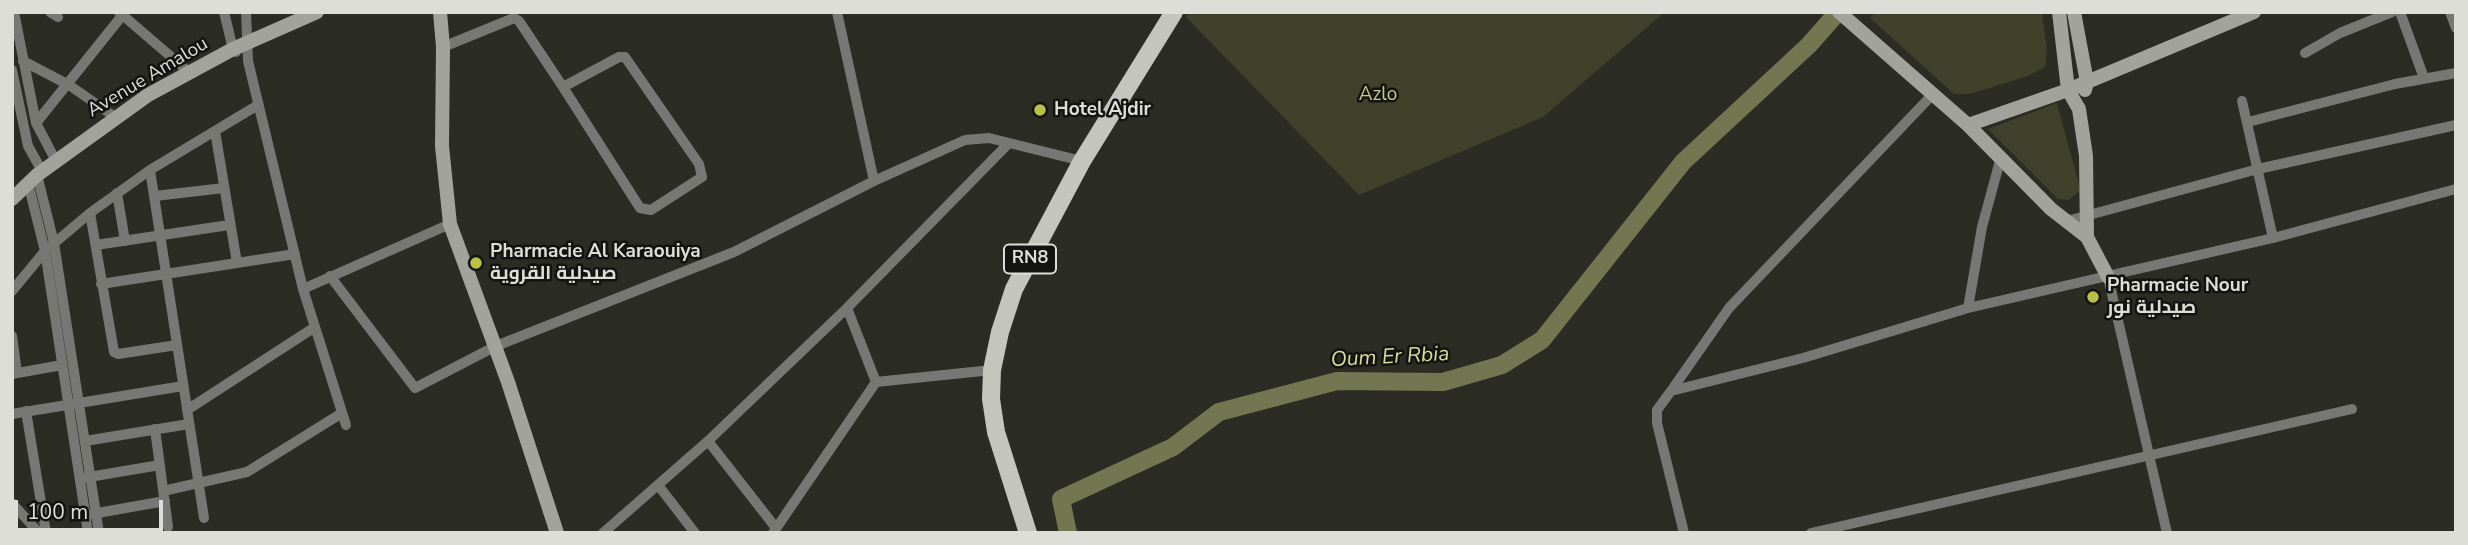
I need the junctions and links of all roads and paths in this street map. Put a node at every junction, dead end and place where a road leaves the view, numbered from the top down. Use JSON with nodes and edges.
{"nodes":[{"id":1,"x":14,"y":12,"type":"edge"},
{"id":2,"x":224,"y":12,"type":"edge"},
{"id":3,"x":246,"y":12,"type":"edge"},
{"id":4,"x":317,"y":12,"type":"edge"},
{"id":5,"x":440,"y":12,"type":"edge"},
{"id":6,"x":837,"y":12,"type":"edge"},
{"id":7,"x":1174,"y":12,"type":"edge"},
{"id":8,"x":1839,"y":12,"type":"edge"},
{"id":9,"x":2059,"y":12,"type":"edge"},
{"id":10,"x":2074,"y":12,"type":"edge"},
{"id":11,"x":2254,"y":12,"type":"edge"},
{"id":12,"x":2392,"y":12,"type":"edge"},
{"id":13,"x":2400,"y":12,"type":"edge"},
{"id":14,"x":2450,"y":12,"type":"edge"},
{"id":15,"x":122,"y":13,"type":"edge"},
{"id":16,"x":2456,"y":29,"type":"edge"},
{"id":17,"x":249,"y":44,"type":"junction"},
{"id":18,"x":443,"y":47,"type":"junction"},
{"id":19,"x":233,"y":49,"type":"junction"},
{"id":20,"x":2305,"y":53,"type":"dead end"},
{"id":21,"x":23,"y":61,"type":"junction"},
{"id":22,"x":248,"y":61,"type":"junction"},
{"id":23,"x":12,"y":70,"type":"edge"},
{"id":24,"x":190,"y":73,"type":"junction"},
{"id":25,"x":2456,"y":73,"type":"edge"},
{"id":26,"x":2424,"y":78,"type":"junction"},
{"id":27,"x":2087,"y":82,"type":"junction"},
{"id":28,"x":69,"y":85,"type":"junction"},
{"id":29,"x":563,"y":87,"type":"junction"},
{"id":30,"x":2068,"y":90,"type":"junction"},
{"id":31,"x":1933,"y":94,"type":"junction"},
{"id":32,"x":2242,"y":101,"type":"dead end"},
{"id":33,"x":258,"y":105,"type":"junction"},
{"id":34,"x":2078,"y":109,"type":"junction"},
{"id":35,"x":115,"y":117,"type":"junction"},
{"id":36,"x":2248,"y":122,"type":"junction"},
{"id":37,"x":36,"y":123,"type":"junction"},
{"id":38,"x":1968,"y":125,"type":"junction"},
{"id":39,"x":2456,"y":125,"type":"edge"},
{"id":40,"x":215,"y":131,"type":"junction"},
{"id":41,"x":1009,"y":144,"type":"junction"},
{"id":42,"x":2001,"y":157,"type":"junction"},
{"id":43,"x":56,"y":161,"type":"junction"},
{"id":44,"x":1082,"y":161,"type":"junction"},
{"id":45,"x":2258,"y":169,"type":"junction"},
{"id":46,"x":150,"y":170,"type":"junction"},
{"id":47,"x":36,"y":176,"type":"junction"},
{"id":48,"x":874,"y":181,"type":"junction"},
{"id":49,"x":224,"y":188,"type":"junction"},
{"id":50,"x":2456,"y":190,"type":"edge"},
{"id":51,"x":117,"y":193,"type":"junction"},
{"id":52,"x":155,"y":196,"type":"junction"},
{"id":53,"x":12,"y":199,"type":"edge"},
{"id":54,"x":90,"y":212,"type":"junction"},
{"id":55,"x":2087,"y":213,"type":"junction"},
{"id":56,"x":2067,"y":221,"type":"junction"},
{"id":57,"x":450,"y":224,"type":"junction"},
{"id":58,"x":229,"y":225,"type":"junction"},
{"id":59,"x":160,"y":237,"type":"junction"},
{"id":60,"x":2087,"y":237,"type":"junction"},
{"id":61,"x":2273,"y":238,"type":"junction"},
{"id":62,"x":125,"y":241,"type":"junction"},
{"id":63,"x":54,"y":243,"type":"junction"},
{"id":64,"x":96,"y":246,"type":"junction"},
{"id":65,"x":45,"y":251,"type":"junction"},
{"id":66,"x":295,"y":254,"type":"junction"},
{"id":67,"x":237,"y":263,"type":"junction"},
{"id":68,"x":166,"y":274,"type":"junction"},
{"id":69,"x":330,"y":276,"type":"junction"},
{"id":70,"x":2108,"y":277,"type":"junction"},
{"id":71,"x":101,"y":284,"type":"junction"},
{"id":72,"x":303,"y":289,"type":"junction"},
{"id":73,"x":12,"y":291,"type":"edge"},
{"id":74,"x":847,"y":308,"type":"junction"},
{"id":75,"x":1968,"y":308,"type":"junction"},
{"id":76,"x":315,"y":327,"type":"junction"},
{"id":77,"x":12,"y":336,"type":"edge"},
{"id":78,"x":177,"y":345,"type":"junction"},
{"id":79,"x":496,"y":346,"type":"junction"},
{"id":80,"x":62,"y":365,"type":"junction"},
{"id":81,"x":992,"y":370,"type":"junction"},
{"id":82,"x":15,"y":373,"type":"edge"},
{"id":83,"x":876,"y":382,"type":"junction"},
{"id":84,"x":183,"y":386,"type":"junction"},
{"id":85,"x":1671,"y":391,"type":"junction"},
{"id":86,"x":74,"y":404,"type":"junction"},
{"id":87,"x":2352,"y":409,"type":"dead end"},
{"id":88,"x":187,"y":410,"type":"junction"},
{"id":89,"x":26,"y":411,"type":"junction"},
{"id":90,"x":12,"y":414,"type":"edge"},
{"id":91,"x":189,"y":424,"type":"junction"},
{"id":92,"x":155,"y":429,"type":"junction"},
{"id":93,"x":85,"y":441,"type":"junction"},
{"id":94,"x":708,"y":441,"type":"junction"},
{"id":95,"x":2148,"y":454,"type":"junction"},
{"id":96,"x":160,"y":465,"type":"junction"},
{"id":97,"x":85,"y":478,"type":"junction"},
{"id":98,"x":199,"y":485,"type":"junction"},
{"id":99,"x":658,"y":485,"type":"junction"},
{"id":100,"x":164,"y":496,"type":"junction"},
{"id":101,"x":12,"y":503,"type":"edge"},
{"id":102,"x":91,"y":514,"type":"junction"},
{"id":103,"x":204,"y":518,"type":"dead end"},
{"id":104,"x":168,"y":527,"type":"dead end"},
{"id":105,"x":608,"y":531,"type":"edge"},
{"id":106,"x":774,"y":531,"type":"edge"},
{"id":107,"x":39,"y":533,"type":"edge"},
{"id":108,"x":46,"y":533,"type":"edge"},
{"id":109,"x":88,"y":533,"type":"edge"},
{"id":110,"x":99,"y":533,"type":"edge"},
{"id":111,"x":557,"y":533,"type":"edge"},
{"id":112,"x":695,"y":533,"type":"edge"},
{"id":113,"x":1028,"y":533,"type":"edge"},
{"id":114,"x":1684,"y":533,"type":"edge"},
{"id":115,"x":1811,"y":533,"type":"edge"},
{"id":116,"x":2167,"y":533,"type":"edge"}],
"edges":[{"from":1,"to":21,"type":"street"},
{"from":2,"to":19,"type":"street"},
{"from":3,"to":17,"type":"street"},
{"from":4,"to":17,"type":"street","name":"Avenue Amalou"},
{"from":5,"to":18,"type":"street"},
{"from":6,"to":48,"type":"street"},
{"from":7,"to":44,"type":"main road","number":"RN8"},
{"from":8,"to":31,"type":"street"},
{"from":9,"to":30,"type":"street"},
{"from":10,"to":27,"type":"street"},
{"from":11,"to":27,"type":"street"},
{"from":12,"to":20,"type":"street"},
{"from":13,"to":26,"type":"street"},
{"from":14,"to":16,"type":"street"},
{"from":15,"to":24,"type":"street"},
{"from":15,"to":28,"type":"street"},
{"from":17,"to":19,"type":"street","name":"Avenue Amalou"},
{"from":17,"to":22,"type":"street"},
{"from":18,"to":29,"type":"street"},
{"from":18,"to":57,"type":"street"},
{"from":19,"to":22,"type":"street"},
{"from":19,"to":24,"type":"street","name":"Avenue Amalou"},
{"from":21,"to":28,"type":"street"},
{"from":21,"to":37,"type":"street"},
{"from":22,"to":33,"type":"street"},
{"from":23,"to":47,"type":"street"},
{"from":24,"to":35,"type":"street","name":"Avenue Amalou"},
{"from":25,"to":26,"type":"street"},
{"from":26,"to":36,"type":"street"},
{"from":27,"to":30,"type":"street"},
{"from":27,"to":34,"type":"street"},
{"from":28,"to":35,"type":"street"},
{"from":28,"to":37,"type":"street"},
{"from":29,"to":29,"type":"street"},
{"from":30,"to":34,"type":"street"},
{"from":30,"to":38,"type":"street"},
{"from":31,"to":38,"type":"street"},
{"from":31,"to":85,"type":"street"},
{"from":32,"to":36,"type":"street"},
{"from":33,"to":40,"type":"street"},
{"from":33,"to":66,"type":"street"},
{"from":34,"to":55,"type":"street"},
{"from":35,"to":43,"type":"street","name":"Avenue Amalou"},
{"from":36,"to":45,"type":"street"},
{"from":37,"to":43,"type":"street"},
{"from":38,"to":42,"type":"street"},
{"from":39,"to":45,"type":"street"},
{"from":40,"to":46,"type":"street"},
{"from":40,"to":49,"type":"street"},
{"from":41,"to":44,"type":"street"},
{"from":41,"to":48,"type":"street"},
{"from":41,"to":74,"type":"street"},
{"from":42,"to":56,"type":"street"},
{"from":42,"to":75,"type":"street"},
{"from":43,"to":47,"type":"street","name":"Avenue Amalou"},
{"from":44,"to":81,"type":"main road","number":"RN8"},
{"from":45,"to":55,"type":"street"},
{"from":45,"to":61,"type":"street"},
{"from":46,"to":51,"type":"street"},
{"from":46,"to":52,"type":"street"},
{"from":47,"to":53,"type":"street","name":"Avenue Amalou"},
{"from":47,"to":63,"type":"street"},
{"from":47,"to":65,"type":"street"},
{"from":48,"to":79,"type":"street"},
{"from":49,"to":52,"type":"street"},
{"from":49,"to":58,"type":"street"},
{"from":50,"to":61,"type":"street"},
{"from":51,"to":54,"type":"street"},
{"from":51,"to":62,"type":"street"},
{"from":52,"to":59,"type":"street"},
{"from":54,"to":63,"type":"street"},
{"from":54,"to":64,"type":"street"},
{"from":55,"to":56,"type":"street"},
{"from":55,"to":60,"type":"street"},
{"from":56,"to":60,"type":"street"},
{"from":57,"to":69,"type":"street"},
{"from":57,"to":79,"type":"street"},
{"from":58,"to":59,"type":"street"},
{"from":58,"to":67,"type":"street"},
{"from":59,"to":62,"type":"street"},
{"from":59,"to":68,"type":"street"},
{"from":60,"to":70,"type":"street"},
{"from":61,"to":70,"type":"street"},
{"from":62,"to":64,"type":"street"},
{"from":63,"to":65,"type":"street"},
{"from":63,"to":86,"type":"street"},
{"from":64,"to":71,"type":"street"},
{"from":65,"to":73,"type":"street"},
{"from":65,"to":80,"type":"street"},
{"from":66,"to":67,"type":"street"},
{"from":66,"to":72,"type":"street"},
{"from":67,"to":68,"type":"street"},
{"from":68,"to":71,"type":"street"},
{"from":68,"to":78,"type":"street"},
{"from":69,"to":72,"type":"street"},
{"from":69,"to":79,"type":"street"},
{"from":70,"to":75,"type":"street"},
{"from":70,"to":95,"type":"street"},
{"from":71,"to":78,"type":"street"},
{"from":72,"to":76,"type":"street"},
{"from":74,"to":83,"type":"street"},
{"from":74,"to":94,"type":"street"},
{"from":75,"to":85,"type":"street"},
{"from":76,"to":88,"type":"street"},
{"from":76,"to":98,"type":"street"},
{"from":77,"to":82,"type":"street"},
{"from":78,"to":84,"type":"street"},
{"from":79,"to":111,"type":"street"},
{"from":80,"to":82,"type":"street"},
{"from":80,"to":86,"type":"street"},
{"from":81,"to":83,"type":"street"},
{"from":81,"to":113,"type":"main road","number":"RN8"},
{"from":83,"to":106,"type":"street"},
{"from":84,"to":86,"type":"street"},
{"from":84,"to":88,"type":"street"},
{"from":85,"to":114,"type":"street"},
{"from":86,"to":89,"type":"street"},
{"from":86,"to":93,"type":"street"},
{"from":86,"to":97,"type":"street"},
{"from":87,"to":95,"type":"street"},
{"from":88,"to":91,"type":"street"},
{"from":89,"to":90,"type":"street"},
{"from":89,"to":108,"type":"street"},
{"from":91,"to":92,"type":"street"},
{"from":91,"to":98,"type":"street"},
{"from":92,"to":93,"type":"street"},
{"from":92,"to":96,"type":"street"},
{"from":93,"to":97,"type":"street"},
{"from":94,"to":99,"type":"street"},
{"from":94,"to":106,"type":"street"},
{"from":95,"to":115,"type":"street"},
{"from":95,"to":116,"type":"street"},
{"from":96,"to":97,"type":"street"},
{"from":96,"to":100,"type":"street"},
{"from":97,"to":102,"type":"street"},
{"from":98,"to":100,"type":"street"},
{"from":98,"to":103,"type":"street"},
{"from":99,"to":105,"type":"street"},
{"from":99,"to":112,"type":"street"},
{"from":100,"to":102,"type":"street"},
{"from":100,"to":104,"type":"street"},
{"from":101,"to":107,"type":"street"},
{"from":102,"to":109,"type":"street"},
{"from":102,"to":110,"type":"street"}]}
